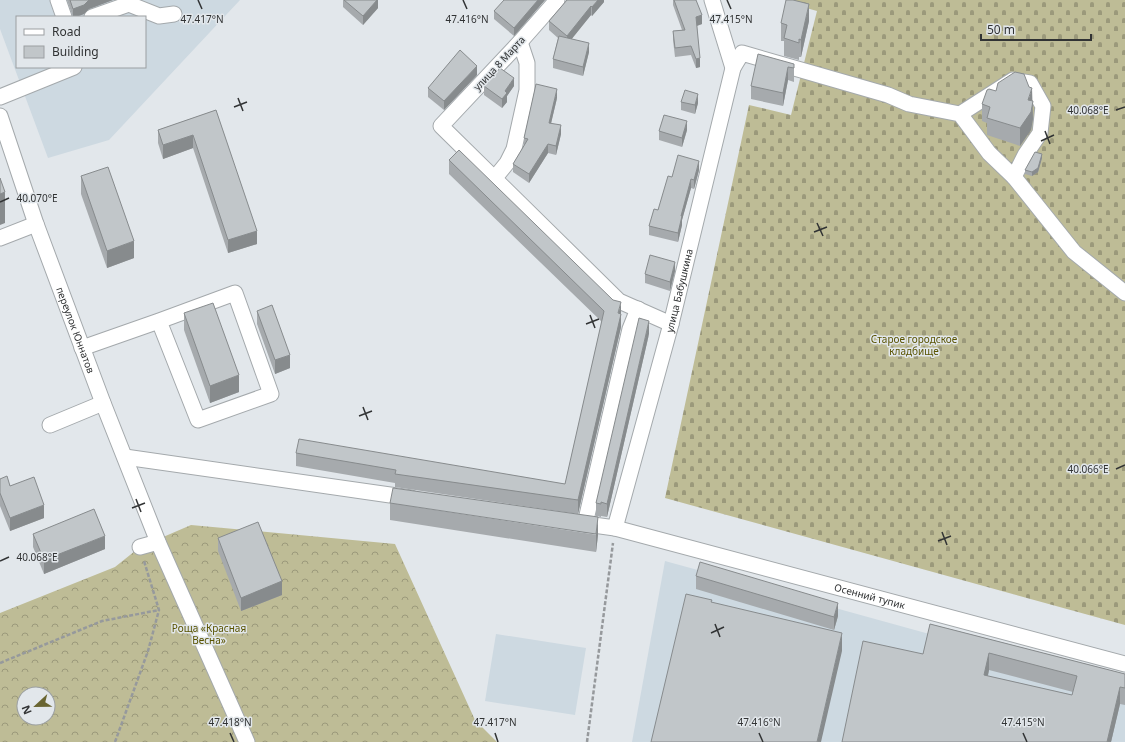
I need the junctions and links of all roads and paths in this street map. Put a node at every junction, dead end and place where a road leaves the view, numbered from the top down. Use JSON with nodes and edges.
{"nodes":[{"id":1,"x":58,"y":0,"type":"edge"},
{"id":2,"x":556,"y":0,"type":"edge"},
{"id":3,"x":712,"y":0,"type":"edge"},
{"id":4,"x":174,"y":14,"type":"dead end"},
{"id":5,"x":64,"y":16,"type":"edge"},
{"id":6,"x":95,"y":16,"type":"edge"},
{"id":7,"x":520,"y":42,"type":"junction"},
{"id":8,"x":72,"y":68,"type":"edge"},
{"id":9,"x":733,"y":68,"type":"junction"},
{"id":10,"x":0,"y":97,"type":"edge"},
{"id":11,"x":960,"y":114,"type":"junction"},
{"id":12,"x":0,"y":116,"type":"edge"},
{"id":13,"x":1014,"y":177,"type":"junction"},
{"id":14,"x":494,"y":179,"type":"junction"},
{"id":15,"x":36,"y":224,"type":"junction"},
{"id":16,"x":0,"y":238,"type":"edge"},
{"id":17,"x":1125,"y":293,"type":"edge"},
{"id":18,"x":638,"y":309,"type":"junction"},
{"id":19,"x":159,"y":321,"type":"junction"},
{"id":20,"x":671,"y":324,"type":"junction"},
{"id":21,"x":82,"y":348,"type":"junction"},
{"id":22,"x":103,"y":403,"type":"junction"},
{"id":23,"x":50,"y":424,"type":"dead end"},
{"id":24,"x":125,"y":457,"type":"junction"},
{"id":25,"x":421,"y":500,"type":"edge"},
{"id":26,"x":561,"y":520,"type":"edge"},
{"id":27,"x":585,"y":524,"type":"junction"},
{"id":28,"x":615,"y":528,"type":"junction"},
{"id":29,"x":158,"y":542,"type":"junction"},
{"id":30,"x":140,"y":547,"type":"joint"},
{"id":31,"x":159,"y":610,"type":"junction"},
{"id":32,"x":0,"y":663,"type":"edge"},
{"id":33,"x":1125,"y":664,"type":"edge"},
{"id":34,"x":115,"y":742,"type":"edge"},
{"id":35,"x":247,"y":742,"type":"edge"},
{"id":36,"x":587,"y":742,"type":"edge"}],
"edges":[{"from":1,"to":5,"type":"street"},
{"from":2,"to":7,"type":"street","name":"улица 8 Марта"},
{"from":3,"to":9,"type":"street"},
{"from":4,"to":6,"type":"street"},
{"from":7,"to":14,"type":"street"},
{"from":7,"to":14,"type":"street","name":"улица 8 Марта"},
{"from":8,"to":10,"type":"street"},
{"from":9,"to":11,"type":"street","name":"улица Бабушкина"},
{"from":9,"to":20,"type":"street","name":"улица Бабушкина"},
{"from":11,"to":13,"type":"street"},
{"from":11,"to":13,"type":"street"},
{"from":12,"to":15,"type":"street","name":"переулок Юннатов"},
{"from":13,"to":17,"type":"street"},
{"from":14,"to":18,"type":"street"},
{"from":15,"to":16,"type":"street"},
{"from":15,"to":21,"type":"street","name":"переулок Юннатов"},
{"from":18,"to":20,"type":"street"},
{"from":18,"to":27,"type":"street"},
{"from":19,"to":19,"type":"street"},
{"from":19,"to":21,"type":"street"},
{"from":20,"to":28,"type":"street","name":"улица Бабушкина"},
{"from":21,"to":22,"type":"street","name":"переулок Юннатов"},
{"from":22,"to":23,"type":"street"},
{"from":22,"to":24,"type":"street","name":"переулок Юннатов"},
{"from":24,"to":25,"type":"street"},
{"from":24,"to":29,"type":"street","name":"переулок Юннатов"},
{"from":26,"to":27,"type":"street","name":"Осенний тупик"},
{"from":27,"to":28,"type":"street","name":"Осенний тупик"},
{"from":28,"to":33,"type":"street","name":"Осенний тупик"},
{"from":28,"to":36,"type":"path"},
{"from":29,"to":30,"type":"street"},
{"from":29,"to":35,"type":"street","name":"переулок Юннатов"},
{"from":30,"to":31,"type":"path"},
{"from":31,"to":32,"type":"path"},
{"from":31,"to":34,"type":"path"}]}
